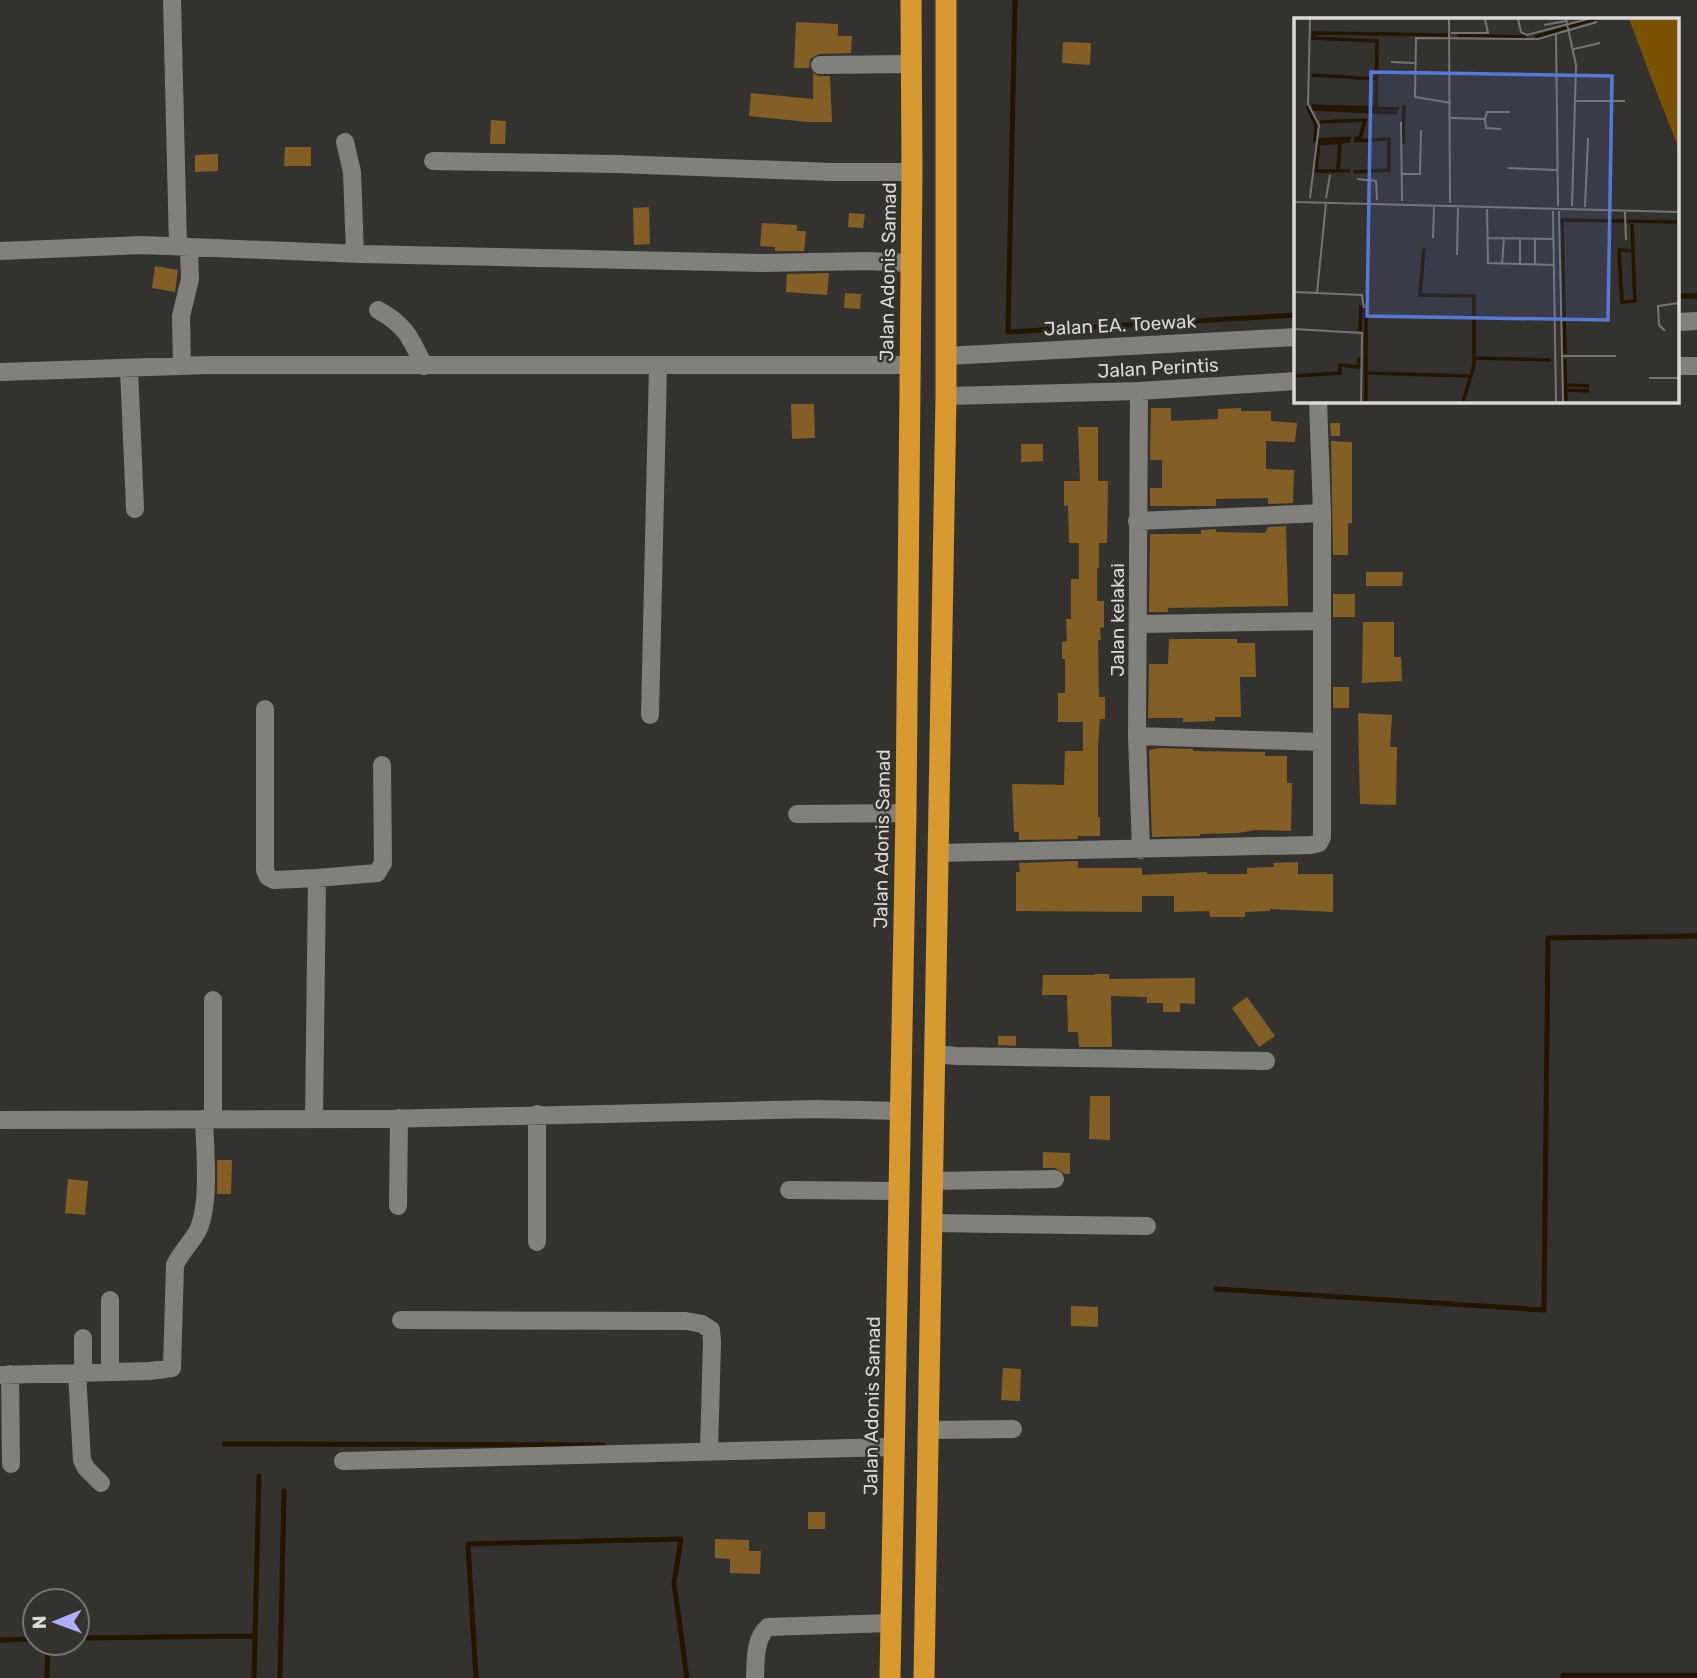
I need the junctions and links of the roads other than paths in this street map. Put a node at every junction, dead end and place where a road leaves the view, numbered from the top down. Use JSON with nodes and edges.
{"nodes":[{"id":1,"x":172,"y":0,"type":"edge"},
{"id":2,"x":911,"y":0,"type":"edge"},
{"id":3,"x":946,"y":0,"type":"edge"},
{"id":4,"x":913,"y":64,"type":"junction"},
{"id":5,"x":820,"y":65,"type":"dead end"},
{"id":6,"x":912,"y":117,"type":"junction"},
{"id":7,"x":947,"y":117,"type":"junction"},
{"id":8,"x":345,"y":142,"type":"dead end"},
{"id":9,"x":433,"y":161,"type":"dead end"},
{"id":10,"x":912,"y":172,"type":"junction"},
{"id":11,"x":184,"y":247,"type":"junction"},
{"id":12,"x":0,"y":251,"type":"edge"},
{"id":13,"x":355,"y":254,"type":"junction"},
{"id":14,"x":911,"y":263,"type":"junction"},
{"id":15,"x":378,"y":310,"type":"dead end"},
{"id":16,"x":1294,"y":337,"type":"edge"},
{"id":17,"x":947,"y":356,"type":"junction"},
{"id":18,"x":910,"y":365,"type":"junction"},
{"id":19,"x":182,"y":366,"type":"junction"},
{"id":20,"x":424,"y":366,"type":"junction"},
{"id":21,"x":658,"y":366,"type":"junction"},
{"id":22,"x":129,"y":368,"type":"junction"},
{"id":23,"x":0,"y":372,"type":"edge"},
{"id":24,"x":1294,"y":381,"type":"edge"},
{"id":25,"x":1139,"y":391,"type":"junction"},
{"id":26,"x":946,"y":396,"type":"junction"},
{"id":27,"x":1318,"y":402,"type":"edge"},
{"id":28,"x":135,"y":509,"type":"dead end"},
{"id":29,"x":1322,"y":513,"type":"junction"},
{"id":30,"x":1137,"y":521,"type":"junction"},
{"id":31,"x":1321,"y":621,"type":"junction"},
{"id":32,"x":1140,"y":624,"type":"junction"},
{"id":33,"x":265,"y":709,"type":"dead end"},
{"id":34,"x":650,"y":715,"type":"dead end"},
{"id":35,"x":1138,"y":736,"type":"junction"},
{"id":36,"x":1321,"y":742,"type":"junction"},
{"id":37,"x":382,"y":765,"type":"dead end"},
{"id":38,"x":906,"y":813,"type":"junction"},
{"id":39,"x":797,"y":814,"type":"dead end"},
{"id":40,"x":1141,"y":850,"type":"junction"},
{"id":41,"x":949,"y":853,"type":"junction"},
{"id":42,"x":317,"y":878,"type":"junction"},
{"id":43,"x":213,"y":999,"type":"dead end"},
{"id":44,"x":934,"y":1054,"type":"junction"},
{"id":45,"x":1266,"y":1061,"type":"dead end"},
{"id":46,"x":900,"y":1111,"type":"junction"},
{"id":47,"x":537,"y":1114,"type":"junction"},
{"id":48,"x":399,"y":1118,"type":"junction"},
{"id":49,"x":209,"y":1119,"type":"junction"},
{"id":50,"x":314,"y":1119,"type":"junction"},
{"id":51,"x":0,"y":1121,"type":"edge"},
{"id":52,"x":1055,"y":1179,"type":"dead end"},
{"id":53,"x":932,"y":1181,"type":"junction"},
{"id":54,"x":789,"y":1190,"type":"dead end"},
{"id":55,"x":898,"y":1191,"type":"junction"},
{"id":56,"x":398,"y":1206,"type":"dead end"},
{"id":57,"x":931,"y":1223,"type":"junction"},
{"id":58,"x":1147,"y":1226,"type":"dead end"},
{"id":59,"x":537,"y":1242,"type":"dead end"},
{"id":60,"x":110,"y":1300,"type":"dead end"},
{"id":61,"x":401,"y":1320,"type":"dead end"},
{"id":62,"x":83,"y":1338,"type":"dead end"},
{"id":63,"x":110,"y":1372,"type":"junction"},
{"id":64,"x":80,"y":1373,"type":"junction"},
{"id":65,"x":5,"y":1374,"type":"edge"},
{"id":66,"x":1008,"y":1429,"type":"dead end"},
{"id":67,"x":929,"y":1430,"type":"junction"},
{"id":68,"x":894,"y":1447,"type":"junction"},
{"id":69,"x":709,"y":1451,"type":"junction"},
{"id":70,"x":343,"y":1461,"type":"dead end"},
{"id":71,"x":11,"y":1464,"type":"dead end"},
{"id":72,"x":101,"y":1483,"type":"dead end"},
{"id":73,"x":891,"y":1623,"type":"junction"},
{"id":74,"x":755,"y":1678,"type":"edge"},
{"id":75,"x":890,"y":1678,"type":"edge"},
{"id":76,"x":924,"y":1678,"type":"edge"}],
"edges":[{"from":1,"to":11,"type":"street"},
{"from":2,"to":4,"type":"highway","name":"Jalan Adonis Samad"},
{"from":3,"to":7,"type":"highway"},
{"from":4,"to":5,"type":"street"},
{"from":4,"to":6,"type":"highway","name":"Jalan Adonis Samad"},
{"from":6,"to":7,"type":"highway"},
{"from":6,"to":10,"type":"highway","name":"Jalan Adonis Samad"},
{"from":7,"to":17,"type":"highway"},
{"from":8,"to":13,"type":"street"},
{"from":9,"to":10,"type":"street"},
{"from":10,"to":14,"type":"highway","name":"Jalan Adonis Samad"},
{"from":11,"to":12,"type":"street"},
{"from":11,"to":13,"type":"street"},
{"from":11,"to":19,"type":"street"},
{"from":13,"to":14,"type":"street"},
{"from":14,"to":18,"type":"highway","name":"Jalan Adonis Samad"},
{"from":15,"to":20,"type":"street"},
{"from":16,"to":17,"type":"street","name":"Jalan EA. Toewak"},
{"from":17,"to":26,"type":"highway"},
{"from":18,"to":21,"type":"street"},
{"from":18,"to":38,"type":"highway","name":"Jalan Adonis Samad"},
{"from":19,"to":20,"type":"street"},
{"from":19,"to":22,"type":"street"},
{"from":20,"to":21,"type":"street"},
{"from":21,"to":34,"type":"street"},
{"from":22,"to":23,"type":"street"},
{"from":22,"to":28,"type":"street"},
{"from":24,"to":25,"type":"street","name":"Jalan Perintis"},
{"from":25,"to":26,"type":"street","name":"Jalan Perintis"},
{"from":25,"to":30,"type":"street","name":"Jalan kelakai"},
{"from":26,"to":41,"type":"highway"},
{"from":27,"to":29,"type":"street"},
{"from":29,"to":30,"type":"street"},
{"from":29,"to":31,"type":"street"},
{"from":30,"to":32,"type":"street","name":"Jalan kelakai"},
{"from":31,"to":32,"type":"street"},
{"from":31,"to":36,"type":"street"},
{"from":32,"to":35,"type":"street","name":"Jalan kelakai"},
{"from":33,"to":42,"type":"street"},
{"from":35,"to":36,"type":"street"},
{"from":35,"to":40,"type":"street","name":"Jalan kelakai"},
{"from":36,"to":40,"type":"street"},
{"from":37,"to":42,"type":"street"},
{"from":38,"to":39,"type":"street"},
{"from":38,"to":46,"type":"highway","name":"Jalan Adonis Samad"},
{"from":40,"to":41,"type":"street"},
{"from":41,"to":44,"type":"highway"},
{"from":42,"to":50,"type":"street"},
{"from":43,"to":49,"type":"street"},
{"from":44,"to":45,"type":"street"},
{"from":44,"to":53,"type":"highway"},
{"from":46,"to":47,"type":"street"},
{"from":46,"to":55,"type":"highway","name":"Jalan Adonis Samad"},
{"from":47,"to":48,"type":"street"},
{"from":47,"to":59,"type":"street"},
{"from":48,"to":50,"type":"street"},
{"from":48,"to":56,"type":"street"},
{"from":49,"to":50,"type":"street"},
{"from":49,"to":51,"type":"street"},
{"from":49,"to":63,"type":"street"},
{"from":52,"to":53,"type":"street"},
{"from":53,"to":57,"type":"highway"},
{"from":54,"to":55,"type":"street"},
{"from":55,"to":68,"type":"highway","name":"Jalan Adonis Samad"},
{"from":57,"to":58,"type":"street"},
{"from":57,"to":67,"type":"highway"},
{"from":60,"to":63,"type":"street"},
{"from":61,"to":69,"type":"street"},
{"from":62,"to":64,"type":"street"},
{"from":63,"to":64,"type":"street"},
{"from":64,"to":65,"type":"street"},
{"from":64,"to":72,"type":"street"},
{"from":65,"to":71,"type":"street"},
{"from":66,"to":67,"type":"street"},
{"from":67,"to":76,"type":"highway"},
{"from":68,"to":69,"type":"street"},
{"from":68,"to":73,"type":"highway","name":"Jalan Adonis Samad"},
{"from":69,"to":70,"type":"street"},
{"from":73,"to":74,"type":"street"},
{"from":73,"to":75,"type":"highway","name":"Jalan Adonis Samad"}]}
